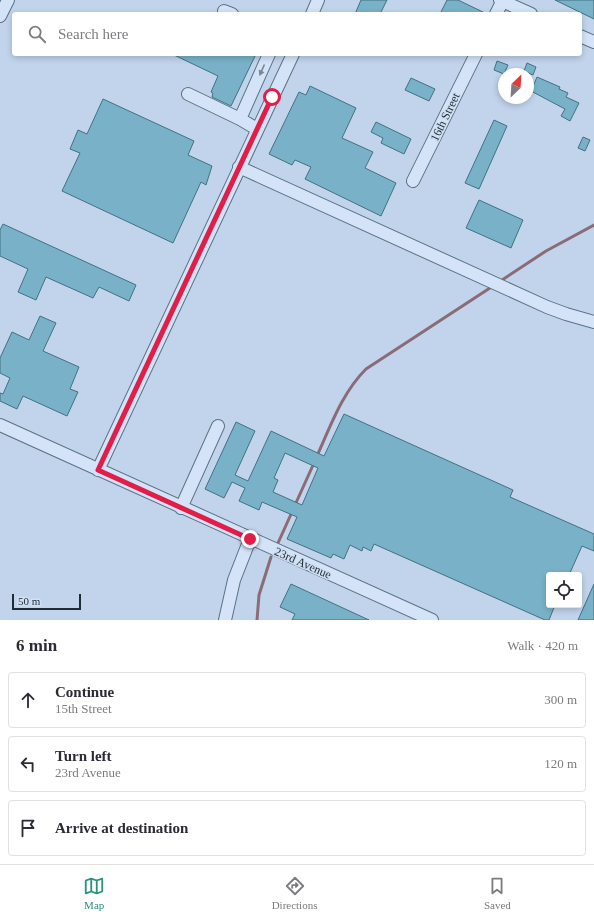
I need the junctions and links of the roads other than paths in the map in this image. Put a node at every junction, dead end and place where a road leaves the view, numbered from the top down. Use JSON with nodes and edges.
{"nodes":[{"id":1,"x":8,"y":0,"type":"edge"},
{"id":2,"x":318,"y":0,"type":"edge"},
{"id":3,"x":502,"y":0,"type":"edge"},
{"id":4,"x":313,"y":12,"type":"edge"},
{"id":5,"x":497,"y":12,"type":"edge"},
{"id":6,"x":528,"y":12,"type":"edge"},
{"id":7,"x":0,"y":16,"type":"edge"},
{"id":8,"x":582,"y":37,"type":"edge"},
{"id":9,"x":594,"y":42,"type":"edge"},
{"id":10,"x":268,"y":56,"type":"edge"},
{"id":11,"x":292,"y":56,"type":"edge"},
{"id":12,"x":475,"y":56,"type":"edge"},
{"id":13,"x":254,"y":87,"type":"junction"},
{"id":14,"x":188,"y":94,"type":"dead end"},
{"id":15,"x":272,"y":97,"type":"junction"},
{"id":16,"x":240,"y":119,"type":"junction"},
{"id":17,"x":257,"y":129,"type":"junction"},
{"id":18,"x":239,"y":167,"type":"junction"},
{"id":19,"x":413,"y":181,"type":"dead end"},
{"id":20,"x":594,"y":322,"type":"edge"},
{"id":21,"x":0,"y":425,"type":"edge"},
{"id":22,"x":218,"y":426,"type":"dead end"},
{"id":23,"x":98,"y":470,"type":"junction"},
{"id":24,"x":181,"y":508,"type":"junction"},
{"id":25,"x":250,"y":539,"type":"junction"},
{"id":26,"x":225,"y":620,"type":"edge"},
{"id":27,"x":432,"y":620,"type":"edge"}],
"edges":[{"from":1,"to":7,"type":"street"},
{"from":2,"to":4,"type":"street"},
{"from":3,"to":5,"type":"street"},
{"from":3,"to":6,"type":"street"},
{"from":8,"to":9,"type":"street"},
{"from":10,"to":13,"type":"street","one_way":true},
{"from":11,"to":15,"type":"street"},
{"from":12,"to":19,"type":"street","name":"16th Street"},
{"from":13,"to":15,"type":"street"},
{"from":13,"to":16,"type":"street"},
{"from":14,"to":16,"type":"street"},
{"from":15,"to":17,"type":"street"},
{"from":16,"to":17,"type":"street"},
{"from":17,"to":18,"type":"street"},
{"from":18,"to":20,"type":"street"},
{"from":18,"to":23,"type":"street"},
{"from":21,"to":23,"type":"street","name":"23rd Avenue"},
{"from":22,"to":24,"type":"street"},
{"from":23,"to":24,"type":"street","name":"23rd Avenue"},
{"from":24,"to":25,"type":"street","name":"23rd Avenue"},
{"from":25,"to":26,"type":"street"},
{"from":25,"to":27,"type":"street","name":"23rd Avenue"}]}
